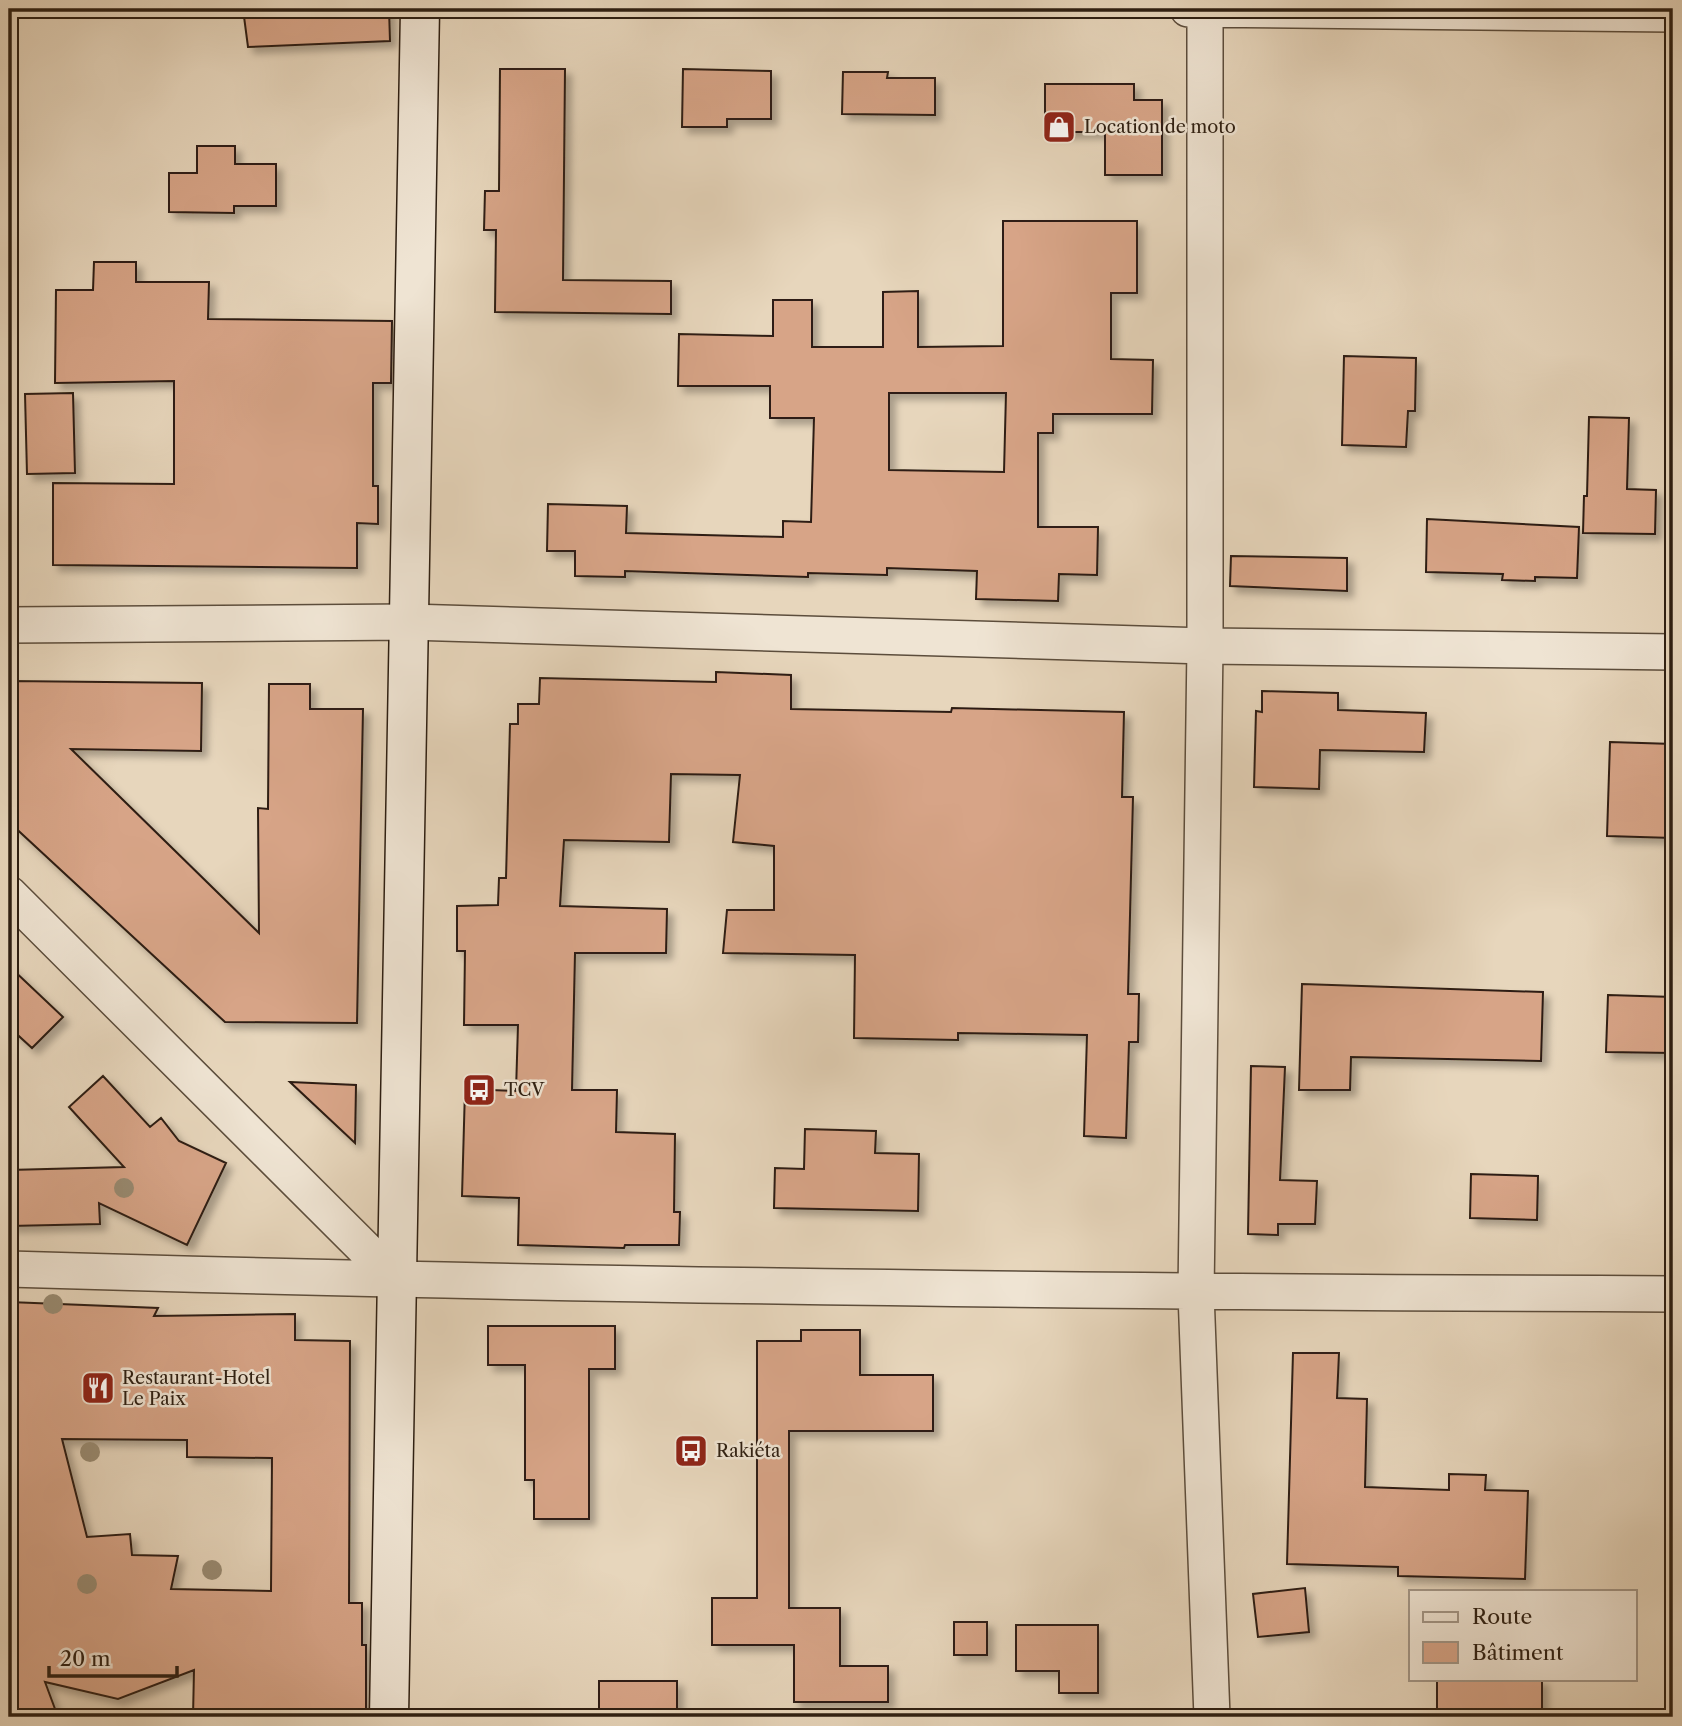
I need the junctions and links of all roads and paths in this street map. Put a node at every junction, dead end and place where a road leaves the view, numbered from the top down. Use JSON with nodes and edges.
{"nodes":[{"id":1,"x":420,"y":9,"type":"edge"},
{"id":2,"x":1188,"y":9,"type":"edge"},
{"id":3,"x":1205,"y":9,"type":"edge"},
{"id":4,"x":1673,"y":14,"type":"edge"},
{"id":5,"x":409,"y":622,"type":"junction"},
{"id":6,"x":9,"y":625,"type":"edge"},
{"id":7,"x":1205,"y":646,"type":"junction"},
{"id":8,"x":1673,"y":652,"type":"edge"},
{"id":9,"x":9,"y":894,"type":"edge"},
{"id":10,"x":9,"y":1269,"type":"edge"},
{"id":11,"x":397,"y":1281,"type":"junction"},
{"id":12,"x":1196,"y":1293,"type":"junction"},
{"id":13,"x":1673,"y":1294,"type":"edge"},
{"id":14,"x":389,"y":1717,"type":"edge"},
{"id":15,"x":1212,"y":1717,"type":"edge"}],
"edges":[{"from":1,"to":5,"type":"main road"},
{"from":2,"to":3,"type":"street"},
{"from":3,"to":4,"type":"street"},
{"from":3,"to":7,"type":"street"},
{"from":5,"to":6,"type":"street"},
{"from":5,"to":7,"type":"street"},
{"from":5,"to":11,"type":"main road"},
{"from":7,"to":8,"type":"street"},
{"from":7,"to":12,"type":"street"},
{"from":9,"to":11,"type":"street"},
{"from":10,"to":11,"type":"street"},
{"from":11,"to":12,"type":"street"},
{"from":11,"to":14,"type":"main road"},
{"from":12,"to":13,"type":"street"},
{"from":12,"to":15,"type":"street"}]}
